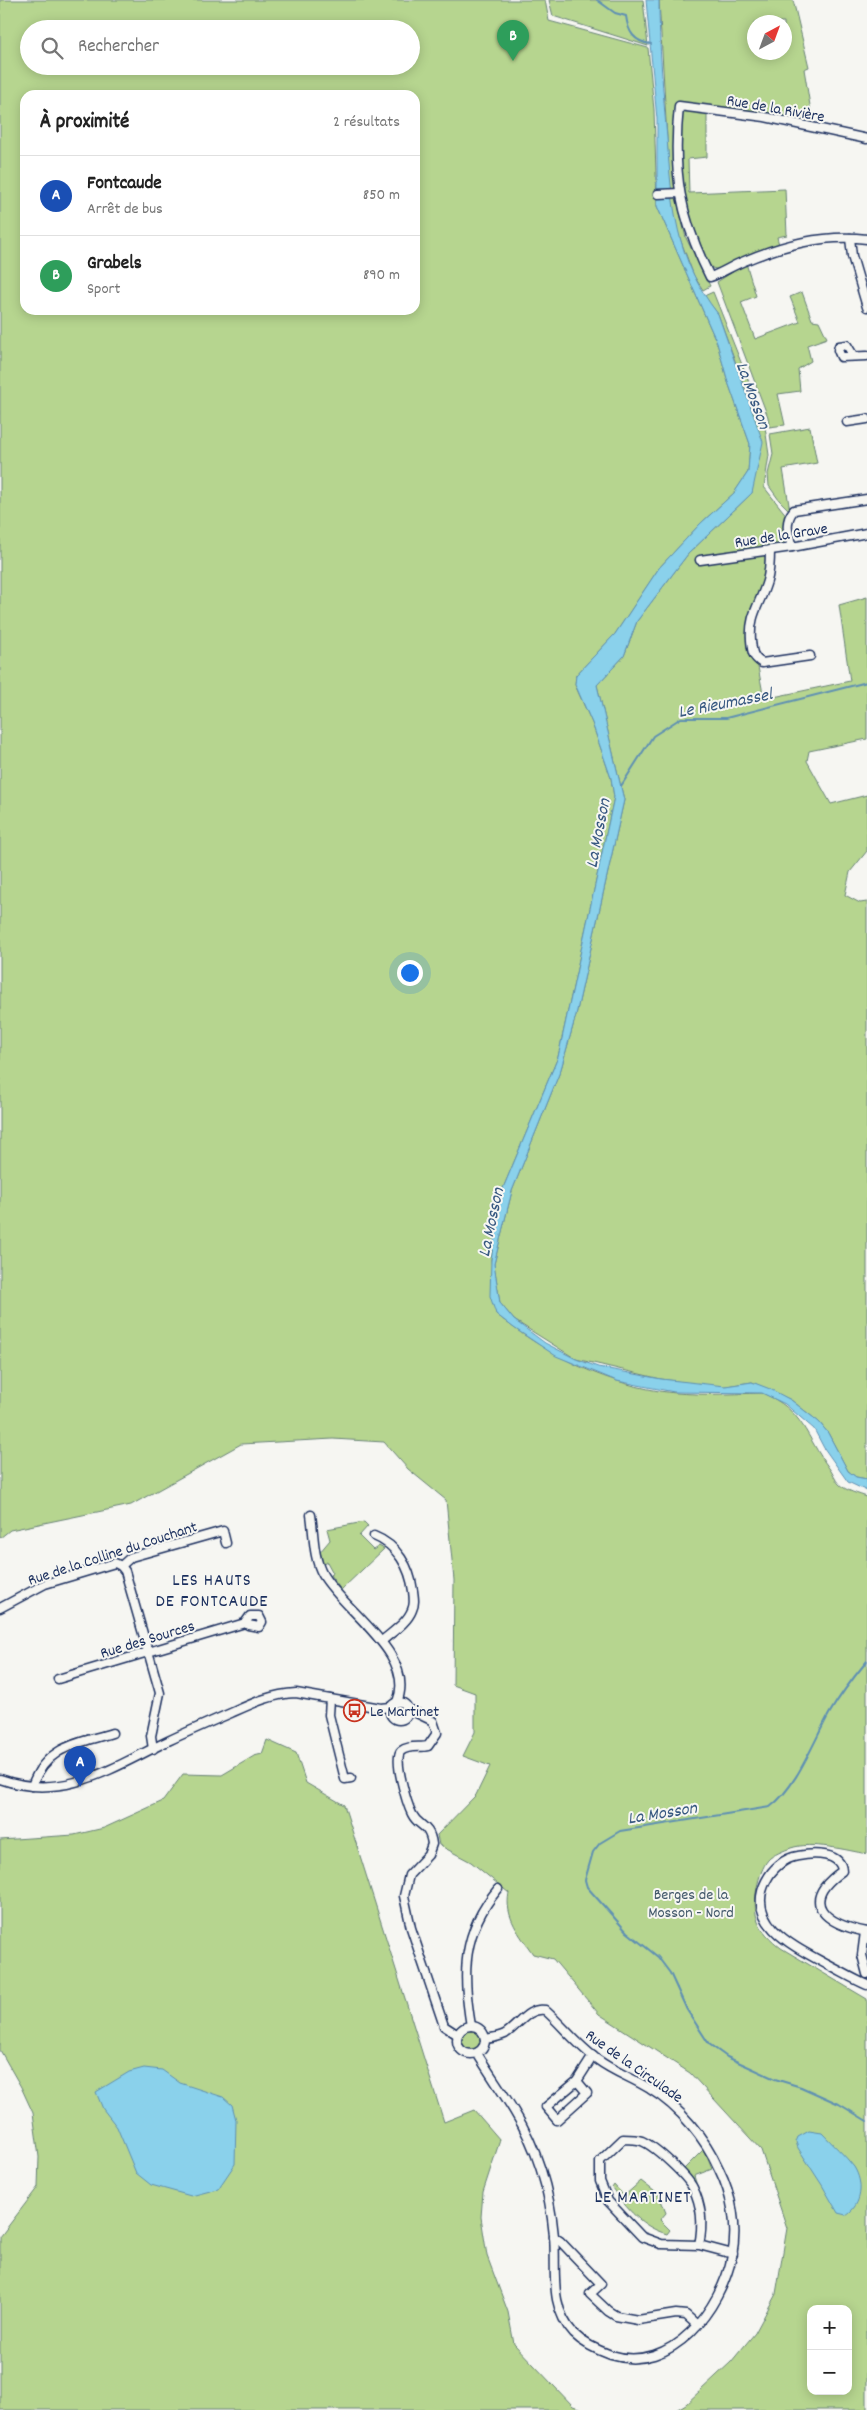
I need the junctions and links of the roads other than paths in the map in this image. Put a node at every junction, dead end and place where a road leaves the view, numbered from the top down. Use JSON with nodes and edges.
{"nodes":[{"id":1,"x":867,"y":139,"type":"edge"},
{"id":2,"x":677,"y":193,"type":"junction"},
{"id":3,"x":658,"y":194,"type":"dead end"},
{"id":4,"x":850,"y":238,"type":"junction"},
{"id":5,"x":867,"y":239,"type":"edge"},
{"id":6,"x":867,"y":307,"type":"edge"},
{"id":7,"x":853,"y":355,"type":"dead end"},
{"id":8,"x":867,"y":356,"type":"edge"},
{"id":9,"x":867,"y":420,"type":"edge"},
{"id":10,"x":847,"y":422,"type":"dead end"},
{"id":11,"x":867,"y":499,"type":"edge"},
{"id":12,"x":867,"y":533,"type":"edge"},
{"id":13,"x":792,"y":547,"type":"junction"},
{"id":14,"x":770,"y":550,"type":"junction"},
{"id":15,"x":700,"y":560,"type":"dead end"},
{"id":16,"x":810,"y":656,"type":"dead end"},
{"id":17,"x":312,"y":1515,"type":"dead end"},
{"id":18,"x":374,"y":1536,"type":"dead end"},
{"id":19,"x":226,"y":1543,"type":"dead end"},
{"id":20,"x":122,"y":1566,"type":"junction"},
{"id":21,"x":0,"y":1608,"type":"edge"},
{"id":22,"x":245,"y":1623,"type":"dead end"},
{"id":23,"x":382,"y":1641,"type":"junction"},
{"id":24,"x":148,"y":1652,"type":"junction"},
{"id":25,"x":58,"y":1679,"type":"dead end"},
{"id":26,"x":330,"y":1699,"type":"junction"},
{"id":27,"x":396,"y":1704,"type":"junction"},
{"id":28,"x":410,"y":1713,"type":"junction"},
{"id":29,"x":112,"y":1733,"type":"dead end"},
{"id":30,"x":153,"y":1749,"type":"junction"},
{"id":31,"x":351,"y":1778,"type":"dead end"},
{"id":32,"x":0,"y":1779,"type":"edge"},
{"id":33,"x":32,"y":1786,"type":"junction"},
{"id":34,"x":498,"y":1889,"type":"dead end"},
{"id":35,"x":866,"y":1932,"type":"edge"},
{"id":36,"x":867,"y":1974,"type":"edge"},
{"id":37,"x":867,"y":1985,"type":"edge"},
{"id":38,"x":471,"y":2026,"type":"junction"},
{"id":39,"x":458,"y":2035,"type":"junction"},
{"id":40,"x":485,"y":2039,"type":"junction"},
{"id":41,"x":477,"y":2053,"type":"junction"},
{"id":42,"x":593,"y":2056,"type":"junction"},
{"id":43,"x":577,"y":2081,"type":"junction"},
{"id":44,"x":554,"y":2237,"type":"junction"},
{"id":45,"x":699,"y":2245,"type":"junction"},
{"id":46,"x":733,"y":2254,"type":"junction"},
{"id":47,"x":697,"y":2325,"type":"junction"}],
"edges":[{"from":1,"to":2,"type":"street","name":"Rue de la Rivière"},
{"from":2,"to":3,"type":"street"},
{"from":2,"to":4,"type":"street"},
{"from":4,"to":5,"type":"street"},
{"from":4,"to":6,"type":"street"},
{"from":7,"to":8,"type":"street"},
{"from":9,"to":10,"type":"street"},
{"from":11,"to":13,"type":"street"},
{"from":12,"to":13,"type":"street","name":"Rue de la Grave"},
{"from":13,"to":14,"type":"street","name":"Rue de la Grave"},
{"from":14,"to":15,"type":"street","name":"Rue de la Grave"},
{"from":14,"to":16,"type":"street"},
{"from":17,"to":23,"type":"street"},
{"from":18,"to":23,"type":"street"},
{"from":19,"to":20,"type":"street","name":"Rue de la Colline du Couchant"},
{"from":20,"to":21,"type":"street","name":"Rue de la Colline du Couchant"},
{"from":20,"to":24,"type":"street"},
{"from":22,"to":24,"type":"street","name":"Rue des Sources"},
{"from":23,"to":27,"type":"street"},
{"from":24,"to":25,"type":"street","name":"Rue des Sources"},
{"from":24,"to":30,"type":"street"},
{"from":26,"to":27,"type":"street"},
{"from":26,"to":30,"type":"street"},
{"from":26,"to":31,"type":"street"},
{"from":27,"to":28,"type":"street"},
{"from":27,"to":28,"type":"street"},
{"from":28,"to":39,"type":"street"},
{"from":29,"to":33,"type":"street"},
{"from":30,"to":33,"type":"street"},
{"from":32,"to":33,"type":"street"},
{"from":34,"to":38,"type":"street"},
{"from":35,"to":36,"type":"street"},
{"from":35,"to":37,"type":"street"},
{"from":38,"to":39,"type":"street"},
{"from":38,"to":40,"type":"street"},
{"from":39,"to":41,"type":"street"},
{"from":40,"to":41,"type":"street"},
{"from":40,"to":42,"type":"street","name":"Rue de la Circulade"},
{"from":41,"to":44,"type":"street","name":"Rue de la Circulade"},
{"from":42,"to":43,"type":"street"},
{"from":42,"to":46,"type":"street","name":"Rue de la Circulade"},
{"from":43,"to":43,"type":"street"},
{"from":44,"to":47,"type":"street"},
{"from":44,"to":47,"type":"street","name":"Rue de la Circulade"},
{"from":45,"to":45,"type":"street"},
{"from":45,"to":46,"type":"street"},
{"from":46,"to":47,"type":"street","name":"Rue de la Circulade"}]}
